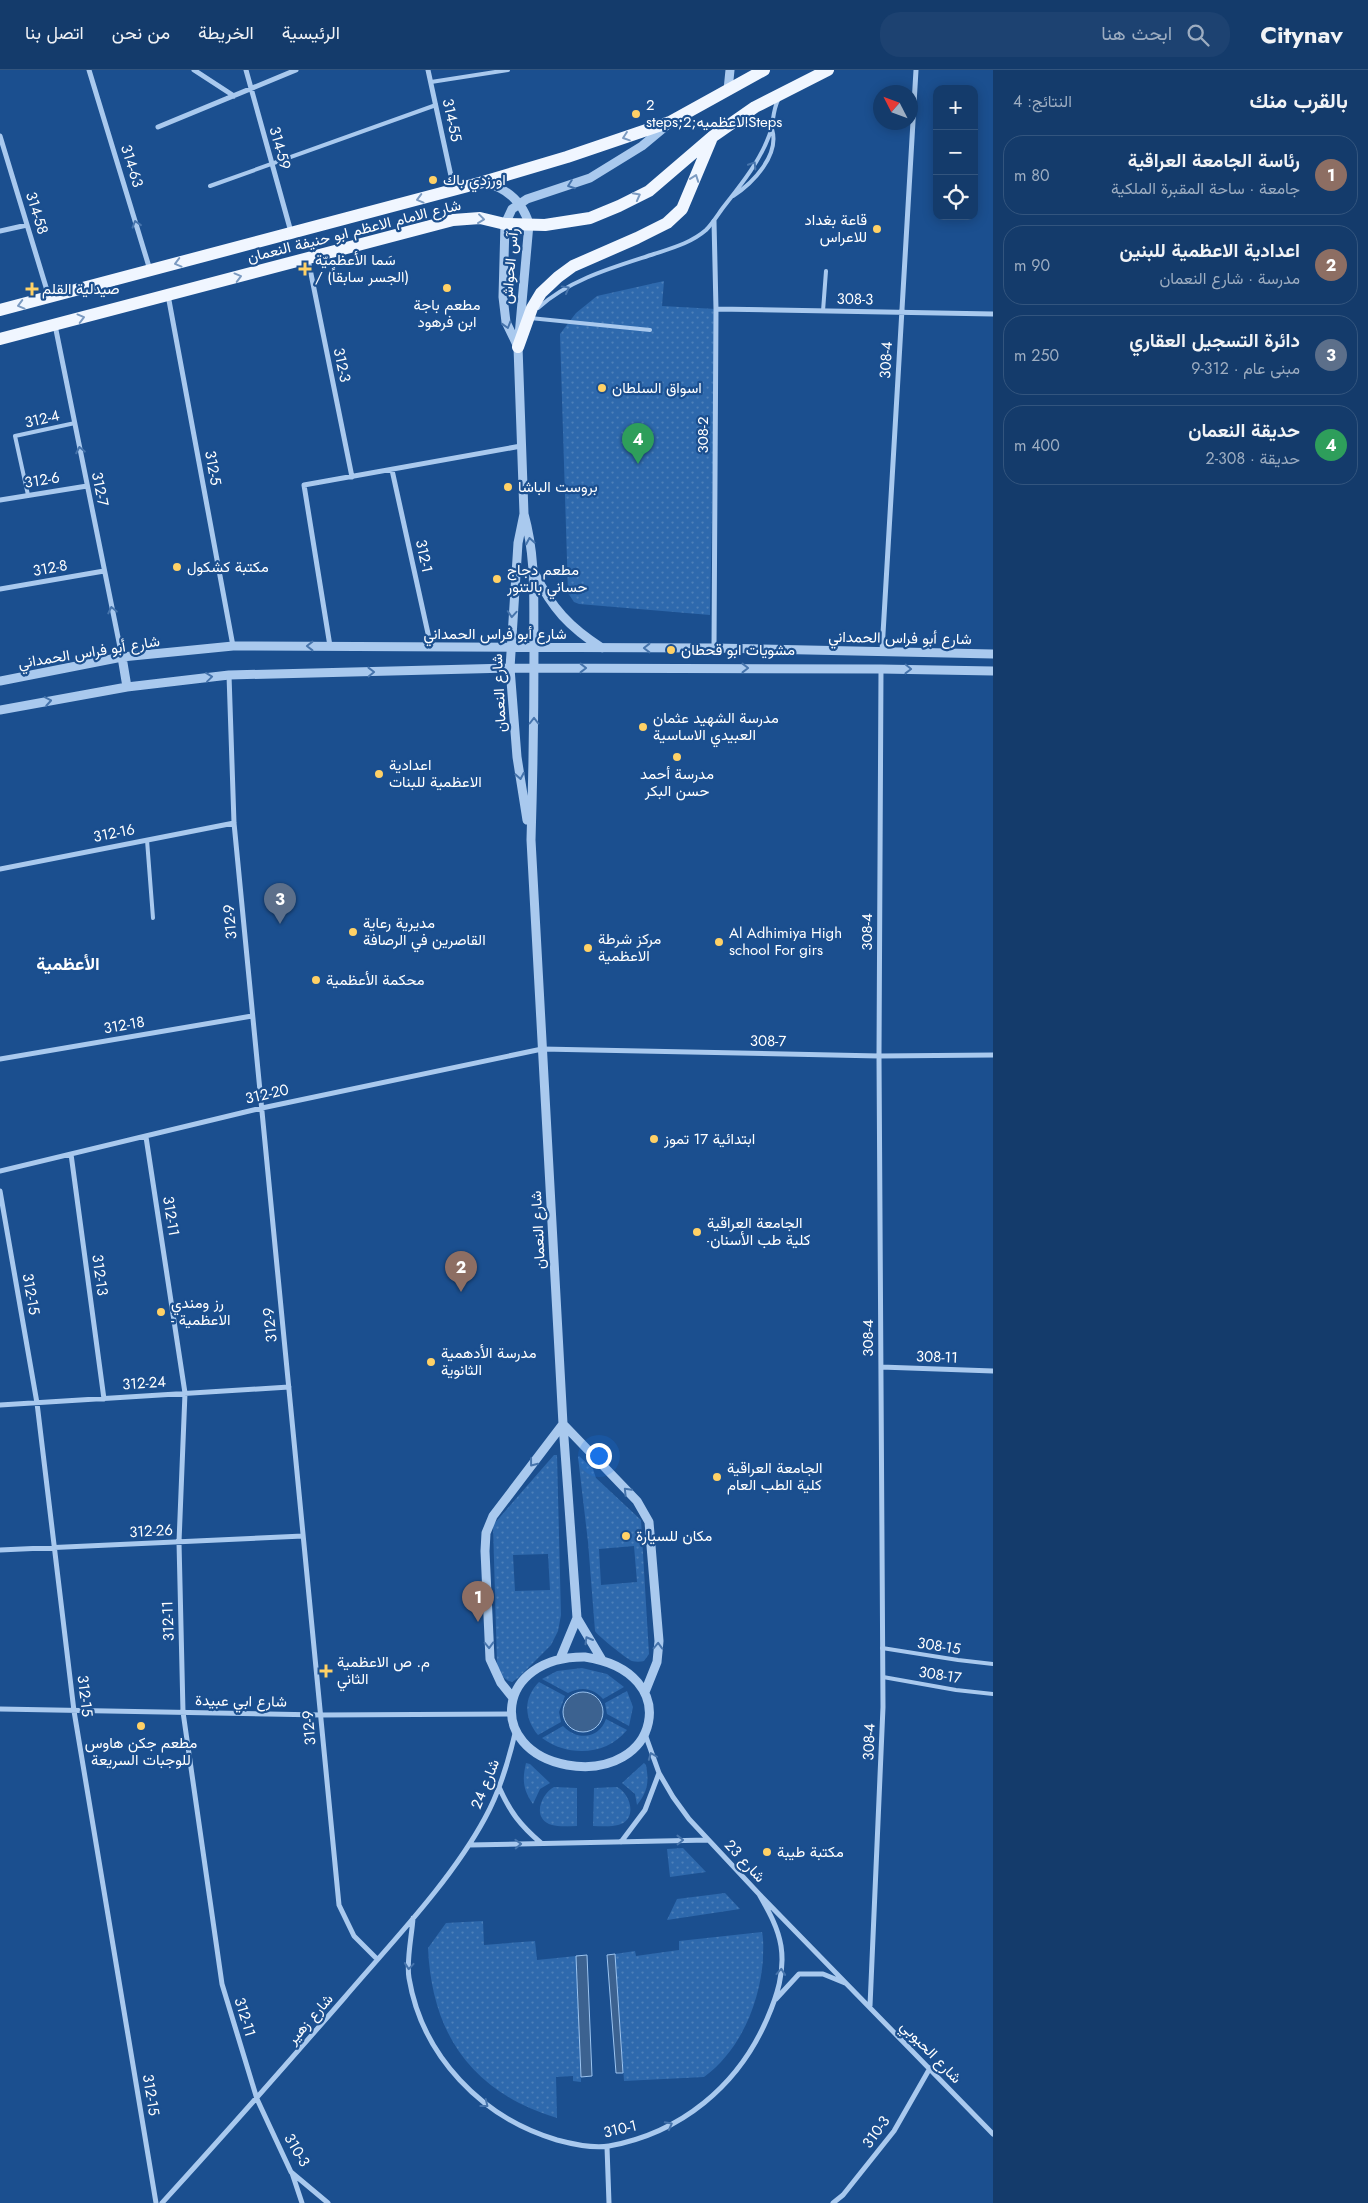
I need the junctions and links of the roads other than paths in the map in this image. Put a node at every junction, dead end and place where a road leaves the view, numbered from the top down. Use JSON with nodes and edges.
{"nodes":[{"id":1,"x":90,"y":70,"type":"edge"},
{"id":2,"x":194,"y":70,"type":"edge"},
{"id":3,"x":246,"y":70,"type":"edge"},
{"id":4,"x":296,"y":70,"type":"edge"},
{"id":5,"x":428,"y":70,"type":"edge"},
{"id":6,"x":508,"y":70,"type":"edge"},
{"id":7,"x":730,"y":70,"type":"edge"},
{"id":8,"x":764,"y":70,"type":"edge"},
{"id":9,"x":828,"y":70,"type":"edge"},
{"id":10,"x":916,"y":70,"type":"edge"},
{"id":11,"x":431,"y":82,"type":"junction"},
{"id":12,"x":250,"y":89,"type":"junction"},
{"id":13,"x":728,"y":90,"type":"junction"},
{"id":14,"x":783,"y":93,"type":"junction"},
{"id":15,"x":234,"y":96,"type":"junction"},
{"id":16,"x":436,"y":105,"type":"junction"},
{"id":17,"x":670,"y":122,"type":"junction"},
{"id":18,"x":158,"y":127,"type":"dead end"},
{"id":19,"x":772,"y":127,"type":"junction"},
{"id":20,"x":0,"y":136,"type":"edge"},
{"id":21,"x":712,"y":137,"type":"junction"},
{"id":22,"x":7,"y":160,"type":"junction"},
{"id":23,"x":0,"y":161,"type":"edge"},
{"id":24,"x":271,"y":164,"type":"junction"},
{"id":25,"x":451,"y":176,"type":"dead end"},
{"id":26,"x":483,"y":182,"type":"junction"},
{"id":27,"x":210,"y":186,"type":"dead end"},
{"id":28,"x":731,"y":197,"type":"junction"},
{"id":29,"x":519,"y":203,"type":"junction"},
{"id":30,"x":714,"y":222,"type":"junction"},
{"id":31,"x":505,"y":224,"type":"junction"},
{"id":32,"x":529,"y":224,"type":"junction"},
{"id":33,"x":27,"y":225,"type":"junction"},
{"id":34,"x":0,"y":232,"type":"edge"},
{"id":35,"x":292,"y":233,"type":"junction"},
{"id":36,"x":307,"y":258,"type":"junction"},
{"id":37,"x":151,"y":270,"type":"junction"},
{"id":38,"x":826,"y":271,"type":"dead end"},
{"id":39,"x":168,"y":295,"type":"junction"},
{"id":40,"x":50,"y":297,"type":"junction"},
{"id":41,"x":716,"y":309,"type":"junction"},
{"id":42,"x":0,"y":310,"type":"edge"},
{"id":43,"x":823,"y":311,"type":"junction"},
{"id":44,"x":902,"y":312,"type":"junction"},
{"id":45,"x":993,"y":314,"type":"edge"},
{"id":46,"x":527,"y":318,"type":"junction"},
{"id":47,"x":55,"y":324,"type":"junction"},
{"id":48,"x":650,"y":330,"type":"dead end"},
{"id":49,"x":0,"y":339,"type":"edge"},
{"id":50,"x":518,"y":347,"type":"junction"},
{"id":51,"x":75,"y":423,"type":"junction"},
{"id":52,"x":521,"y":446,"type":"junction"},
{"id":53,"x":392,"y":470,"type":"junction"},
{"id":54,"x":352,"y":477,"type":"junction"},
{"id":55,"x":87,"y":486,"type":"junction"},
{"id":56,"x":28,"y":495,"type":"junction"},
{"id":57,"x":0,"y":500,"type":"edge"},
{"id":58,"x":524,"y":514,"type":"junction"},
{"id":59,"x":104,"y":571,"type":"junction"},
{"id":60,"x":534,"y":572,"type":"junction"},
{"id":61,"x":0,"y":589,"type":"edge"},
{"id":62,"x":233,"y":646,"type":"junction"},
{"id":63,"x":330,"y":646,"type":"junction"},
{"id":64,"x":432,"y":647,"type":"junction"},
{"id":65,"x":510,"y":648,"type":"junction"},
{"id":66,"x":534,"y":648,"type":"junction"},
{"id":67,"x":602,"y":648,"type":"junction"},
{"id":68,"x":714,"y":648,"type":"junction"},
{"id":69,"x":882,"y":651,"type":"junction"},
{"id":70,"x":993,"y":654,"type":"edge"},
{"id":71,"x":122,"y":658,"type":"junction"},
{"id":72,"x":510,"y":668,"type":"junction"},
{"id":73,"x":534,"y":668,"type":"junction"},
{"id":74,"x":881,"y":669,"type":"junction"},
{"id":75,"x":993,"y":671,"type":"edge"},
{"id":76,"x":229,"y":675,"type":"junction"},
{"id":77,"x":0,"y":681,"type":"edge"},
{"id":78,"x":127,"y":687,"type":"junction"},
{"id":79,"x":0,"y":710,"type":"edge"},
{"id":80,"x":234,"y":823,"type":"junction"},
{"id":81,"x":147,"y":840,"type":"junction"},
{"id":82,"x":531,"y":840,"type":"junction"},
{"id":83,"x":0,"y":869,"type":"edge"},
{"id":84,"x":153,"y":918,"type":"dead end"},
{"id":85,"x":252,"y":1016,"type":"junction"},
{"id":86,"x":542,"y":1049,"type":"junction"},
{"id":87,"x":879,"y":1056,"type":"junction"},
{"id":88,"x":993,"y":1056,"type":"edge"},
{"id":89,"x":0,"y":1059,"type":"edge"},
{"id":90,"x":262,"y":1108,"type":"junction"},
{"id":91,"x":146,"y":1137,"type":"junction"},
{"id":92,"x":71,"y":1154,"type":"junction"},
{"id":93,"x":0,"y":1171,"type":"edge"},
{"id":94,"x":0,"y":1191,"type":"edge"},
{"id":95,"x":881,"y":1367,"type":"junction"},
{"id":96,"x":993,"y":1371,"type":"edge"},
{"id":97,"x":289,"y":1387,"type":"junction"},
{"id":98,"x":185,"y":1393,"type":"junction"},
{"id":99,"x":104,"y":1399,"type":"junction"},
{"id":100,"x":37,"y":1403,"type":"junction"},
{"id":101,"x":0,"y":1405,"type":"edge"},
{"id":102,"x":563,"y":1424,"type":"junction"},
{"id":103,"x":303,"y":1536,"type":"junction"},
{"id":104,"x":179,"y":1542,"type":"junction"},
{"id":105,"x":55,"y":1548,"type":"junction"},
{"id":106,"x":0,"y":1550,"type":"edge"},
{"id":107,"x":577,"y":1618,"type":"junction"},
{"id":108,"x":882,"y":1648,"type":"junction"},
{"id":109,"x":560,"y":1659,"type":"junction"},
{"id":110,"x":602,"y":1660,"type":"junction"},
{"id":111,"x":993,"y":1664,"type":"edge"},
{"id":112,"x":883,"y":1677,"type":"junction"},
{"id":113,"x":644,"y":1692,"type":"junction"},
{"id":114,"x":993,"y":1694,"type":"edge"},
{"id":115,"x":513,"y":1698,"type":"junction"},
{"id":116,"x":0,"y":1709,"type":"edge"},
{"id":117,"x":74,"y":1711,"type":"junction"},
{"id":118,"x":183,"y":1712,"type":"junction"},
{"id":119,"x":512,"y":1714,"type":"junction"},
{"id":120,"x":321,"y":1715,"type":"junction"},
{"id":121,"x":516,"y":1729,"type":"junction"},
{"id":122,"x":645,"y":1734,"type":"junction"},
{"id":123,"x":659,"y":1773,"type":"junction"},
{"id":124,"x":499,"y":1787,"type":"junction"},
{"id":125,"x":708,"y":1840,"type":"junction"},
{"id":126,"x":621,"y":1842,"type":"junction"},
{"id":127,"x":540,"y":1843,"type":"junction"},
{"id":128,"x":469,"y":1845,"type":"junction"},
{"id":129,"x":759,"y":1894,"type":"junction"},
{"id":130,"x":413,"y":1918,"type":"junction"},
{"id":131,"x":378,"y":1959,"type":"junction"},
{"id":132,"x":852,"y":1987,"type":"junction"},
{"id":133,"x":775,"y":2001,"type":"junction"},
{"id":134,"x":870,"y":2006,"type":"junction"},
{"id":135,"x":930,"y":2068,"type":"junction"},
{"id":136,"x":257,"y":2099,"type":"junction"},
{"id":137,"x":993,"y":2134,"type":"edge"},
{"id":138,"x":607,"y":2147,"type":"junction"},
{"id":139,"x":291,"y":2172,"type":"junction"},
{"id":140,"x":156,"y":2203,"type":"edge"},
{"id":141,"x":162,"y":2203,"type":"edge"},
{"id":142,"x":302,"y":2203,"type":"edge"},
{"id":143,"x":328,"y":2203,"type":"edge"},
{"id":144,"x":609,"y":2203,"type":"edge"},
{"id":145,"x":833,"y":2203,"type":"edge"}],
"edges":[{"from":37,"to":1,"type":"street","name":"314-63","one_way":true},
{"from":2,"to":15,"type":"street"},
{"from":3,"to":12,"type":"street","name":"314-59"},
{"from":4,"to":12,"type":"street"},
{"from":5,"to":11,"type":"street","name":"314-55"},
{"from":6,"to":11,"type":"lane"},
{"from":7,"to":13,"type":"street"},
{"from":8,"to":13,"type":"main road","name":"شارع الامام الاعظم ابو حنيفة النعمان"},
{"from":9,"to":14,"type":"main road","name":"شارع الامام الاعظم ابو حنيفة النعمان"},
{"from":10,"to":44,"type":"street","name":"308-4"},
{"from":11,"to":16,"type":"street","name":"314-55"},
{"from":12,"to":15,"type":"street"},
{"from":12,"to":24,"type":"street","name":"314-59"},
{"from":13,"to":17,"type":"main road","name":"شارع الامام الاعظم ابو حنيفة النعمان"},
{"from":14,"to":19,"type":"lane"},
{"from":14,"to":21,"type":"main road","name":"شارع الامام الاعظم ابو حنيفة النعمان"},
{"from":15,"to":18,"type":"street"},
{"from":16,"to":24,"type":"lane"},
{"from":16,"to":25,"type":"street","name":"314-55"},
{"from":17,"to":26,"type":"main road","name":"شارع الامام الاعظم ابو حنيفة النعمان","one_way":true},
{"from":17,"to":29,"type":"street","one_way":true},
{"from":28,"to":19,"type":"lane","one_way":true},
{"from":19,"to":28,"type":"lane"},
{"from":20,"to":22,"type":"street","name":"314-58"},
{"from":32,"to":21,"type":"main road","name":"شارع الامام الاعظم ابو حنيفة النعمان","one_way":true},
{"from":46,"to":21,"type":"main road","one_way":true},
{"from":22,"to":23,"type":"street"},
{"from":22,"to":33,"type":"street","name":"314-58"},
{"from":24,"to":27,"type":"lane"},
{"from":24,"to":35,"type":"street","name":"314-59"},
{"from":26,"to":29,"type":"street","name":"رآس الحواش"},
{"from":26,"to":35,"type":"main road","name":"شارع الامام الاعظم ابو حنيفة النعمان","one_way":true},
{"from":28,"to":30,"type":"lane"},
{"from":29,"to":31,"type":"street"},
{"from":29,"to":32,"type":"street","name":"رآس الحواش"},
{"from":30,"to":41,"type":"street","name":"308-2"},
{"from":46,"to":30,"type":"lane","one_way":true},
{"from":31,"to":32,"type":"main road","name":"شارع الامام الاعظم ابو حنيفة النعمان"},
{"from":36,"to":31,"type":"main road","name":"شارع الامام الاعظم ابو حنيفة النعمان","one_way":true},
{"from":31,"to":50,"type":"street","name":"شارع النعمان","one_way":true},
{"from":32,"to":50,"type":"street","name":"رآس الحواش"},
{"from":33,"to":34,"type":"street"},
{"from":33,"to":40,"type":"street","name":"314-58"},
{"from":35,"to":37,"type":"main road","name":"شارع الامام الاعظم ابو حنيفة النعمان","one_way":true},
{"from":39,"to":36,"type":"main road","name":"شارع الامام الاعظم ابو حنيفة النعمان","one_way":true},
{"from":36,"to":54,"type":"street","name":"312-3"},
{"from":37,"to":40,"type":"main road","name":"شارع الامام الاعظم ابو حنيفة النعمان"},
{"from":38,"to":43,"type":"lane"},
{"from":47,"to":39,"type":"main road","name":"شارع الامام الاعظم ابو حنيفة النعمان","one_way":true},
{"from":39,"to":62,"type":"street","name":"312-5"},
{"from":40,"to":42,"type":"main road","name":"شارع الامام الاعظم ابو حنيفة النعمان","one_way":true},
{"from":41,"to":43,"type":"street","name":"308-3"},
{"from":41,"to":68,"type":"street","name":"308-2"},
{"from":43,"to":44,"type":"street","name":"308-3"},
{"from":44,"to":45,"type":"street","name":"308-3"},
{"from":44,"to":69,"type":"street","name":"308-4"},
{"from":46,"to":48,"type":"lane"},
{"from":46,"to":50,"type":"main road"},
{"from":47,"to":49,"type":"main road","name":"شارع الامام الاعظم ابو حنيفة النعمان"},
{"from":47,"to":51,"type":"street","name":"312-7"},
{"from":50,"to":52,"type":"street","name":"شارع النعمان"},
{"from":55,"to":51,"type":"street","name":"312-7","one_way":true},
{"from":51,"to":56,"type":"lane","name":"312-4"},
{"from":52,"to":53,"type":"street"},
{"from":52,"to":58,"type":"street","name":"شارع النعمان"},
{"from":53,"to":54,"type":"street"},
{"from":53,"to":64,"type":"street","name":"312-1"},
{"from":54,"to":63,"type":"street"},
{"from":55,"to":56,"type":"street","name":"312-6"},
{"from":55,"to":59,"type":"street","name":"312-7"},
{"from":56,"to":57,"type":"street","name":"312-6"},
{"from":60,"to":58,"type":"street","name":"شارع النعمان","one_way":true},
{"from":58,"to":65,"type":"street","name":"شارع النعمان","one_way":true},
{"from":59,"to":61,"type":"street","name":"312-8"},
{"from":71,"to":59,"type":"street","name":"312-7","one_way":true},
{"from":60,"to":66,"type":"street","name":"شارع النعمان"},
{"from":60,"to":67,"type":"street"},
{"from":63,"to":62,"type":"street","name":"شارع أبو فراس الحمداني","one_way":true},
{"from":62,"to":71,"type":"street","name":"شارع أبو فراس الحمداني"},
{"from":63,"to":64,"type":"street","name":"شارع أبو فراس الحمداني"},
{"from":64,"to":65,"type":"street","name":"شارع أبو فراس الحمداني"},
{"from":65,"to":66,"type":"street","name":"شارع أبو فراس الحمداني"},
{"from":65,"to":72,"type":"street","name":"شارع النعمان"},
{"from":66,"to":67,"type":"street","name":"شارع أبو فراس الحمداني"},
{"from":66,"to":73,"type":"street","name":"شارع النعمان"},
{"from":68,"to":67,"type":"street","name":"شارع أبو فراس الحمداني","one_way":true},
{"from":68,"to":69,"type":"street","name":"شارع أبو فراس الحمداني"},
{"from":69,"to":70,"type":"street","name":"شارع أبو فراس الحمداني"},
{"from":71,"to":77,"type":"street","name":"شارع أبو فراس الحمداني"},
{"from":71,"to":78,"type":"street"},
{"from":72,"to":73,"type":"street","name":"شارع أبو فراس الحمداني"},
{"from":76,"to":72,"type":"street","name":"شارع أبو فراس الحمداني","one_way":true},
{"from":72,"to":82,"type":"street","name":"شارع النعمان","one_way":true},
{"from":73,"to":74,"type":"street","name":"شارع أبو فراس الحمداني","one_way":true},
{"from":82,"to":73,"type":"street","name":"شارع النعمان","one_way":true},
{"from":74,"to":75,"type":"street","name":"شارع أبو فراس الحمداني","one_way":true},
{"from":74,"to":87,"type":"street","name":"308-4"},
{"from":78,"to":76,"type":"street","name":"شارع أبو فراس الحمداني","one_way":true},
{"from":76,"to":80,"type":"street","name":"312-9"},
{"from":79,"to":78,"type":"street","name":"شارع أبو فراس الحمداني","one_way":true},
{"from":80,"to":81,"type":"street","name":"312-16"},
{"from":80,"to":85,"type":"street","name":"312-9"},
{"from":81,"to":83,"type":"street","name":"312-16"},
{"from":81,"to":84,"type":"lane"},
{"from":82,"to":86,"type":"street","name":"شارع النعمان"},
{"from":85,"to":89,"type":"street","name":"312-18"},
{"from":85,"to":90,"type":"street","name":"312-9"},
{"from":86,"to":87,"type":"street","name":"308-7"},
{"from":86,"to":90,"type":"street","name":"312-20"},
{"from":86,"to":102,"type":"street","name":"شارع النعمان"},
{"from":87,"to":88,"type":"street","name":"308-7"},
{"from":87,"to":95,"type":"street","name":"308-4"},
{"from":90,"to":91,"type":"street","name":"312-20"},
{"from":90,"to":97,"type":"street","name":"312-9"},
{"from":91,"to":92,"type":"street","name":"312-20"},
{"from":91,"to":98,"type":"street","name":"312-11"},
{"from":92,"to":93,"type":"street","name":"312-20"},
{"from":92,"to":99,"type":"street","name":"312-13"},
{"from":94,"to":100,"type":"street","name":"312-15"},
{"from":95,"to":96,"type":"street","name":"308-11"},
{"from":95,"to":108,"type":"street","name":"308-4"},
{"from":97,"to":98,"type":"street","name":"312-24"},
{"from":97,"to":103,"type":"street","name":"312-9"},
{"from":98,"to":99,"type":"street","name":"312-24"},
{"from":98,"to":104,"type":"street","name":"312-11"},
{"from":99,"to":100,"type":"street","name":"312-24"},
{"from":100,"to":101,"type":"street","name":"312-24"},
{"from":100,"to":105,"type":"street","name":"312-15"},
{"from":102,"to":107,"type":"street","name":"شارع النعمان"},
{"from":113,"to":102,"type":"street","one_way":true},
{"from":102,"to":115,"type":"street","one_way":true},
{"from":103,"to":104,"type":"street","name":"312-26"},
{"from":103,"to":120,"type":"street","name":"312-9"},
{"from":104,"to":105,"type":"street","name":"312-26"},
{"from":104,"to":118,"type":"street","name":"312-11"},
{"from":105,"to":106,"type":"street","name":"312-26"},
{"from":105,"to":117,"type":"street","name":"312-15"},
{"from":107,"to":109,"type":"street","name":"شارع النعمان"},
{"from":110,"to":107,"type":"street","name":"شارع النعمان","one_way":true},
{"from":108,"to":111,"type":"lane","name":"308-15"},
{"from":108,"to":112,"type":"street","name":"308-4"},
{"from":109,"to":110,"type":"street"},
{"from":109,"to":115,"type":"street"},
{"from":110,"to":113,"type":"street"},
{"from":112,"to":114,"type":"lane","name":"308-17"},
{"from":112,"to":134,"type":"street","name":"308-4"},
{"from":113,"to":122,"type":"street"},
{"from":115,"to":119,"type":"street"},
{"from":116,"to":117,"type":"street","name":"شارع ابي عبيدة"},
{"from":117,"to":118,"type":"street","name":"شارع ابي عبيدة"},
{"from":117,"to":140,"type":"street","name":"312-15"},
{"from":118,"to":120,"type":"street","name":"شارع ابي عبيدة"},
{"from":118,"to":136,"type":"street","name":"312-11"},
{"from":119,"to":120,"type":"street","name":"شارع ابي عبيدة"},
{"from":119,"to":121,"type":"street"},
{"from":120,"to":131,"type":"street","name":"312-9"},
{"from":121,"to":122,"type":"street"},
{"from":121,"to":124,"type":"street","name":"شارع 24"},
{"from":123,"to":122,"type":"street","name":"شارع 23","one_way":true},
{"from":123,"to":125,"type":"street","name":"شارع 23"},
{"from":123,"to":126,"type":"street"},
{"from":124,"to":127,"type":"street"},
{"from":124,"to":128,"type":"street","name":"شارع 24"},
{"from":126,"to":125,"type":"street","one_way":true},
{"from":125,"to":129,"type":"street","name":"شارع 23"},
{"from":126,"to":127,"type":"street"},
{"from":128,"to":127,"type":"street","one_way":true},
{"from":128,"to":130,"type":"street","name":"شارع زهير"},
{"from":129,"to":132,"type":"street","name":"شارع 23"},
{"from":133,"to":129,"type":"street","name":"310-1","one_way":true},
{"from":130,"to":131,"type":"street","name":"شارع زهير"},
{"from":130,"to":138,"type":"street","name":"310-1","one_way":true},
{"from":131,"to":136,"type":"street","name":"شارع زهير"},
{"from":132,"to":133,"type":"street"},
{"from":132,"to":134,"type":"street","name":"شارع الحبوبي"},
{"from":138,"to":133,"type":"street","name":"310-1","one_way":true},
{"from":134,"to":135,"type":"street","name":"شارع الحبوبي"},
{"from":135,"to":137,"type":"street","name":"شارع الحبوبي"},
{"from":135,"to":145,"type":"street","name":"310-3"},
{"from":136,"to":139,"type":"street","name":"310-3"},
{"from":136,"to":141,"type":"street","name":"شارع زهير"},
{"from":138,"to":144,"type":"street"},
{"from":139,"to":142,"type":"street"},
{"from":139,"to":143,"type":"street","name":"310-3"}]}
